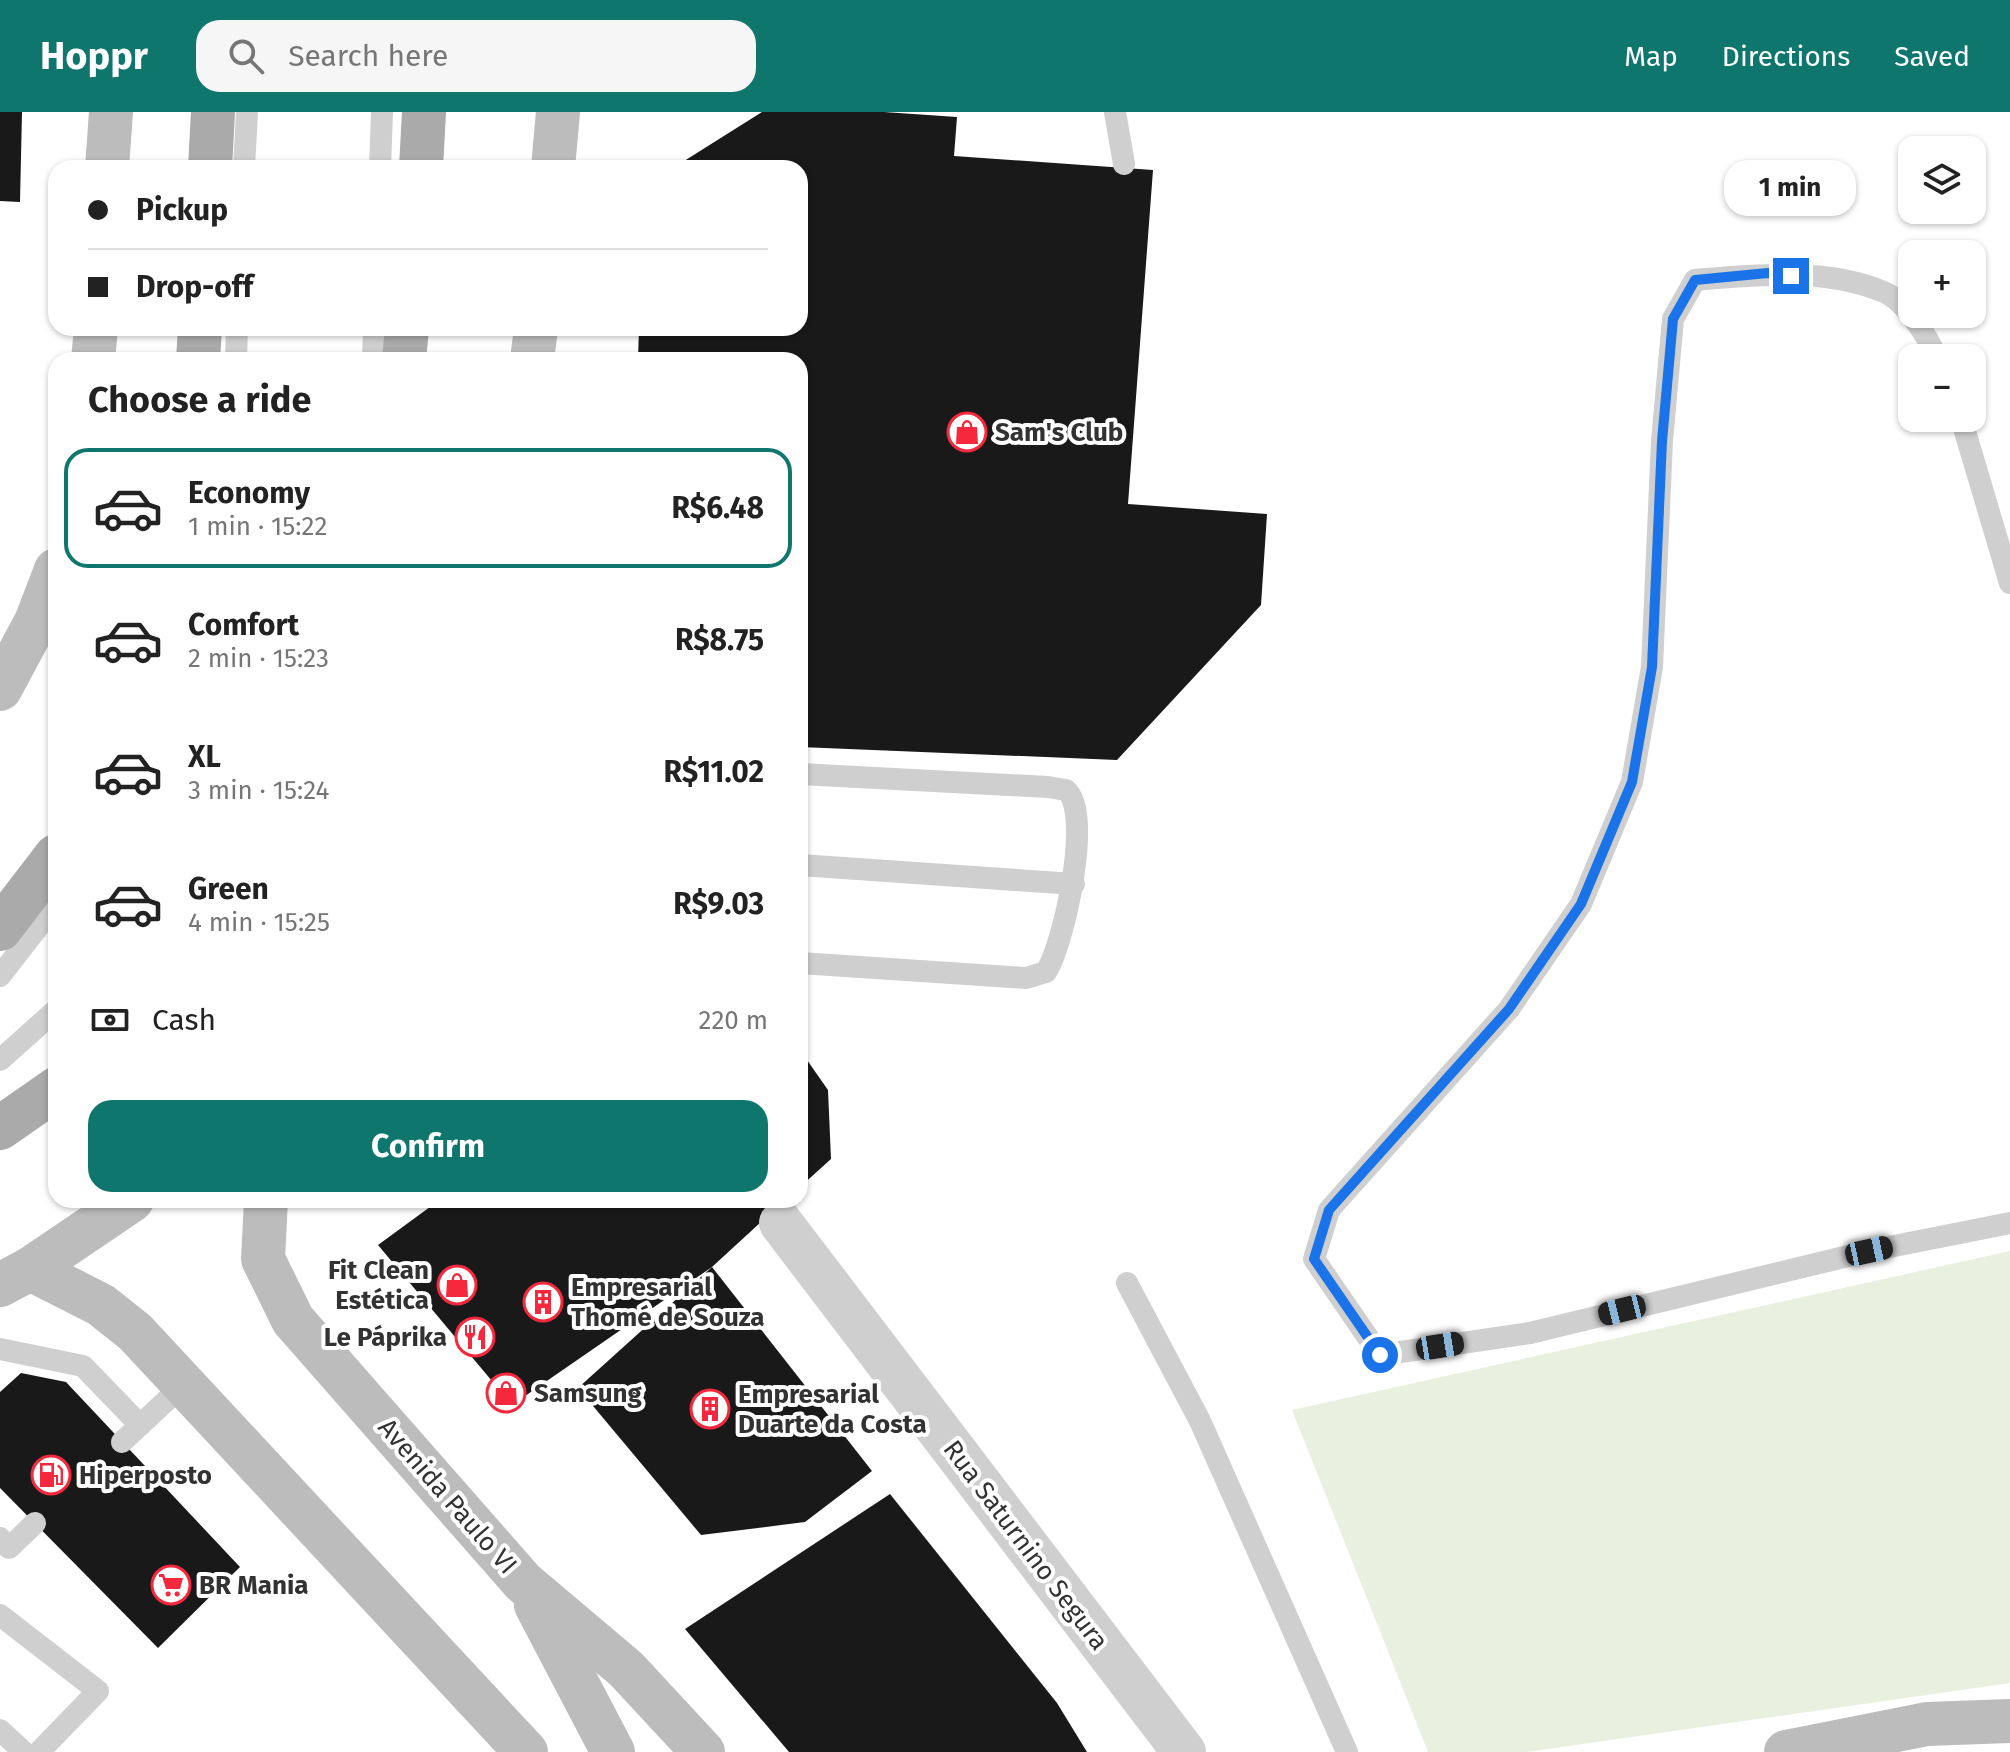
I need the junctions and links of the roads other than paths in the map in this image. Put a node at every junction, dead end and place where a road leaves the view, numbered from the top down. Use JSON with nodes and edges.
{"nodes":[{"id":1,"x":111,"y":112,"type":"edge"},
{"id":2,"x":213,"y":112,"type":"edge"},
{"id":3,"x":247,"y":112,"type":"edge"},
{"id":4,"x":382,"y":112,"type":"edge"},
{"id":5,"x":424,"y":112,"type":"edge"},
{"id":6,"x":1115,"y":112,"type":"edge"},
{"id":7,"x":108,"y":160,"type":"edge"},
{"id":8,"x":210,"y":160,"type":"edge"},
{"id":9,"x":244,"y":160,"type":"edge"},
{"id":10,"x":380,"y":160,"type":"edge"},
{"id":11,"x":421,"y":160,"type":"edge"},
{"id":12,"x":1124,"y":164,"type":"dead end"},
{"id":13,"x":1931,"y":344,"type":"edge"},
{"id":14,"x":1965,"y":432,"type":"edge"},
{"id":15,"x":2010,"y":583,"type":"edge"},
{"id":16,"x":48,"y":591,"type":"edge"},
{"id":17,"x":0,"y":689,"type":"edge"},
{"id":18,"x":808,"y":774,"type":"edge"},
{"id":19,"x":48,"y":866,"type":"edge"},
{"id":20,"x":808,"y":866,"type":"edge"},
{"id":21,"x":1074,"y":884,"type":"junction"},
{"id":22,"x":48,"y":914,"type":"edge"},
{"id":23,"x":0,"y":929,"type":"edge"},
{"id":24,"x":808,"y":963,"type":"edge"},
{"id":25,"x":0,"y":976,"type":"edge"},
{"id":26,"x":48,"y":1017,"type":"edge"},
{"id":27,"x":0,"y":1060,"type":"edge"},
{"id":28,"x":48,"y":1095,"type":"edge"},
{"id":29,"x":0,"y":1128,"type":"edge"},
{"id":30,"x":120,"y":1208,"type":"edge"},
{"id":31,"x":266,"y":1208,"type":"edge"},
{"id":32,"x":781,"y":1223,"type":"dead end"},
{"id":33,"x":2010,"y":1223,"type":"edge"},
{"id":34,"x":15,"y":1277,"type":"edge"},
{"id":35,"x":1127,"y":1283,"type":"dead end"},
{"id":36,"x":0,"y":1349,"type":"edge"},
{"id":37,"x":184,"y":1384,"type":"junction"},
{"id":38,"x":140,"y":1425,"type":"junction"},
{"id":39,"x":122,"y":1442,"type":"dead end"},
{"id":40,"x":35,"y":1523,"type":"dead end"},
{"id":41,"x":0,"y":1538,"type":"edge"},
{"id":42,"x":523,"y":1582,"type":"junction"},
{"id":43,"x":0,"y":1615,"type":"edge"},
{"id":44,"x":2010,"y":1721,"type":"edge"},
{"id":45,"x":0,"y":1730,"type":"edge"},
{"id":46,"x":24,"y":1752,"type":"edge"},
{"id":47,"x":39,"y":1752,"type":"edge"},
{"id":48,"x":526,"y":1752,"type":"edge"},
{"id":49,"x":613,"y":1752,"type":"edge"},
{"id":50,"x":703,"y":1752,"type":"edge"},
{"id":51,"x":1184,"y":1752,"type":"edge"},
{"id":52,"x":1347,"y":1752,"type":"edge"},
{"id":53,"x":1786,"y":1752,"type":"edge"}],
"edges":[{"from":1,"to":7,"type":"main road"},
{"from":2,"to":8,"type":"main road"},
{"from":3,"to":9,"type":"lane"},
{"from":4,"to":10,"type":"lane"},
{"from":5,"to":11,"type":"main road"},
{"from":6,"to":12,"type":"lane"},
{"from":13,"to":33,"type":"lane"},
{"from":14,"to":15,"type":"lane"},
{"from":16,"to":17,"type":"main road"},
{"from":18,"to":21,"type":"lane"},
{"from":19,"to":23,"type":"main road"},
{"from":20,"to":21,"type":"lane"},
{"from":21,"to":24,"type":"lane"},
{"from":22,"to":25,"type":"lane"},
{"from":26,"to":27,"type":"lane"},
{"from":28,"to":29,"type":"main road"},
{"from":30,"to":34,"type":"main road"},
{"from":31,"to":42,"type":"main road","name":"Avenida Paulo VI"},
{"from":32,"to":51,"type":"street","name":"Rua Saturnino Segura"},
{"from":34,"to":37,"type":"main road"},
{"from":35,"to":52,"type":"lane"},
{"from":36,"to":38,"type":"lane"},
{"from":37,"to":38,"type":"lane"},
{"from":37,"to":48,"type":"main road"},
{"from":38,"to":39,"type":"lane"},
{"from":40,"to":41,"type":"lane"},
{"from":42,"to":49,"type":"main road"},
{"from":42,"to":50,"type":"main road","name":"Avenida Paulo VI"},
{"from":43,"to":47,"type":"lane"},
{"from":44,"to":53,"type":"main road"},
{"from":45,"to":46,"type":"lane"}]}
